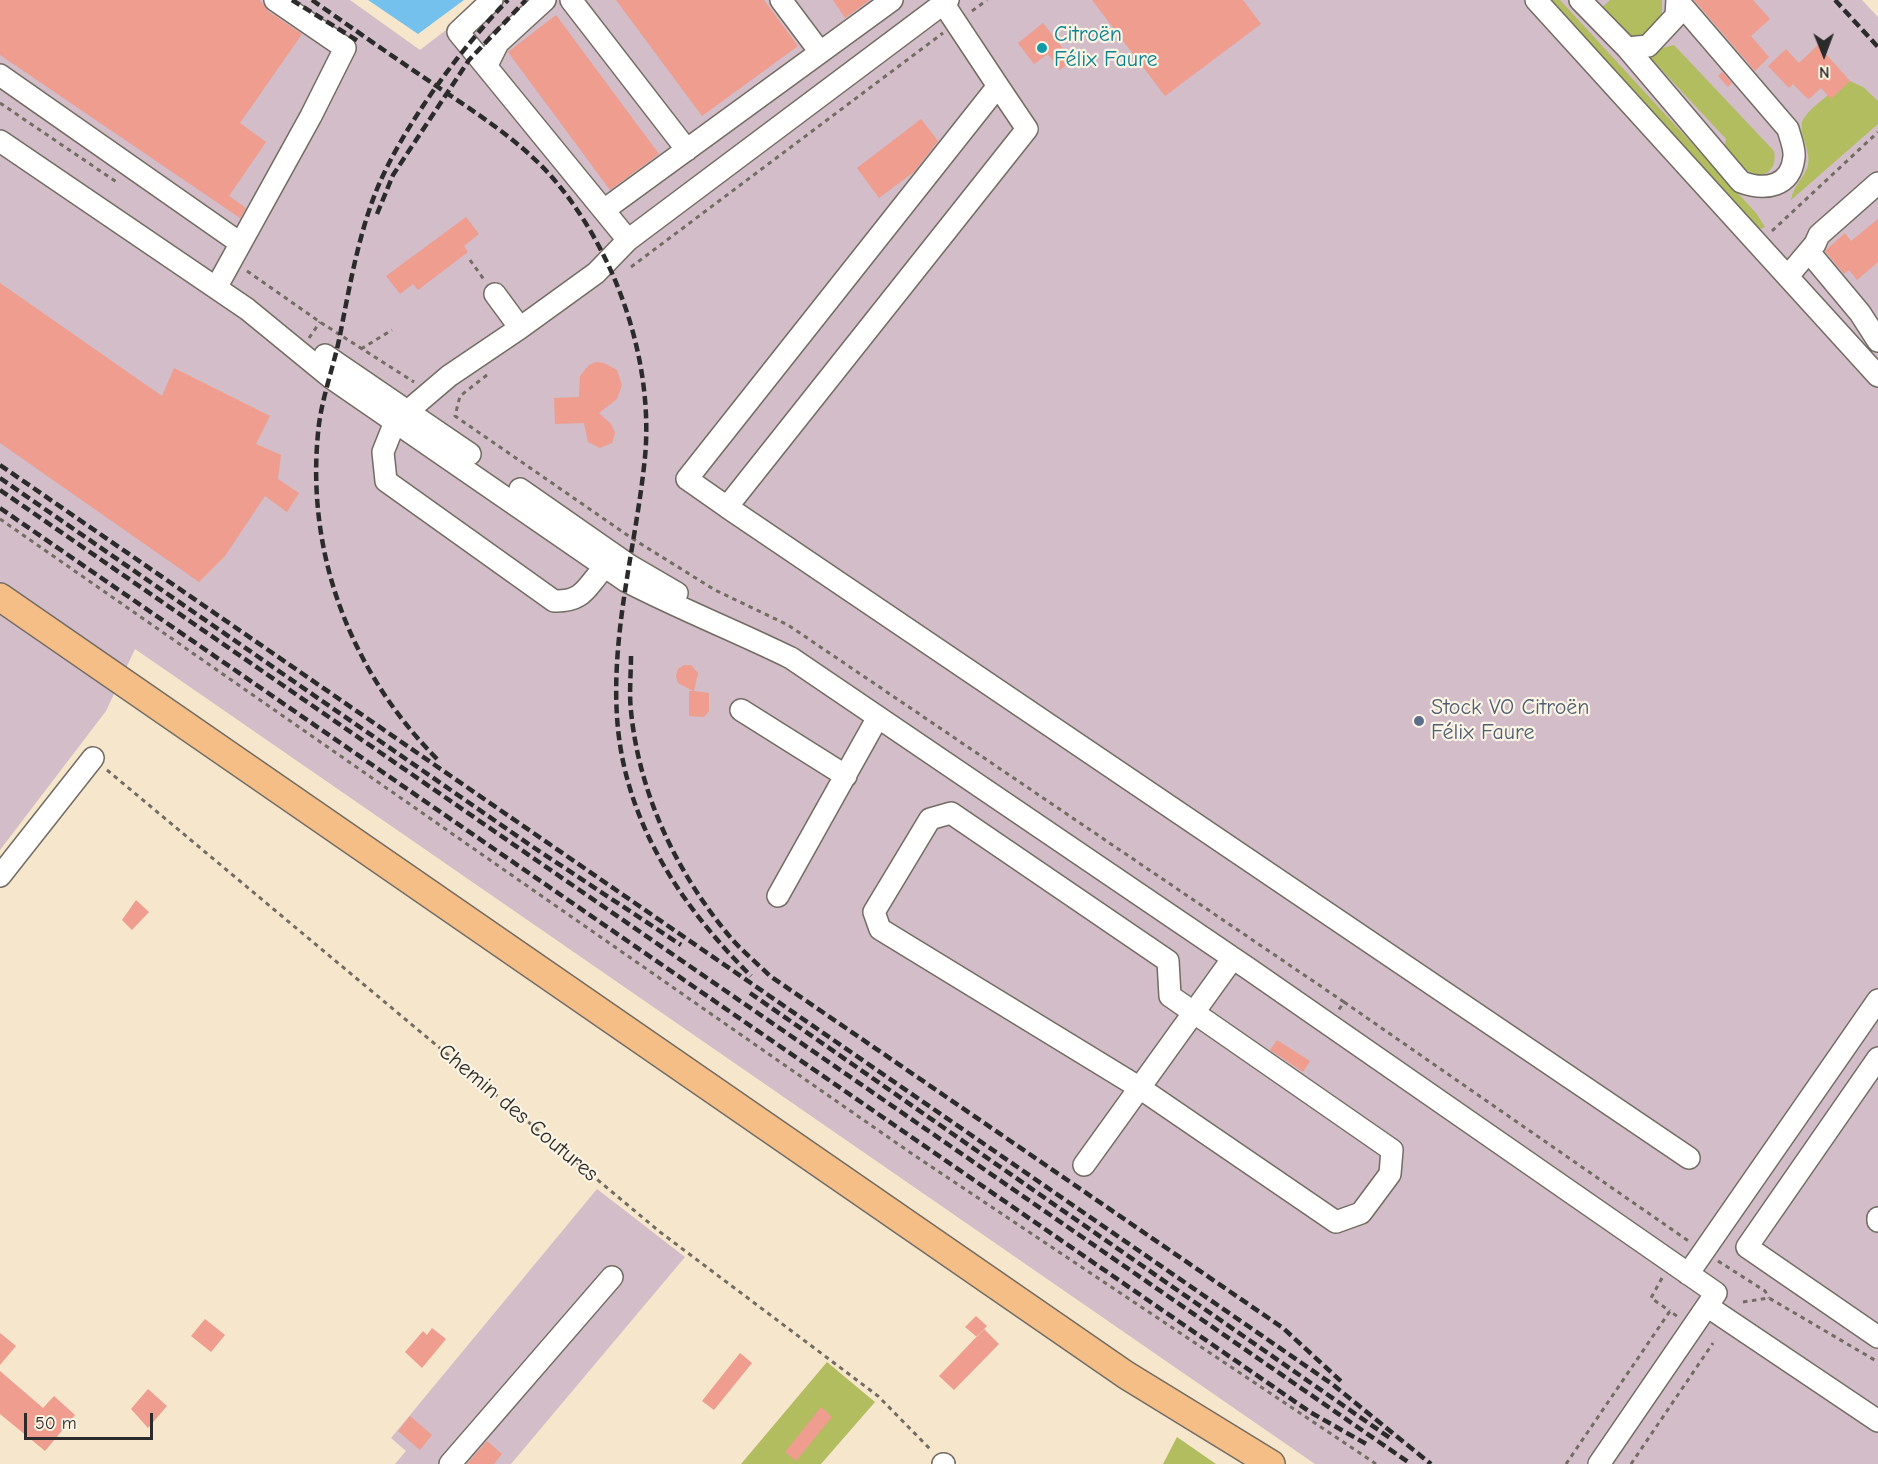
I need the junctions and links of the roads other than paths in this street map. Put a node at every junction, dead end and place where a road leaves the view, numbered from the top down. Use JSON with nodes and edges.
{"nodes":[{"id":1,"x":275,"y":0,"type":"edge"},
{"id":2,"x":492,"y":0,"type":"edge"},
{"id":3,"x":546,"y":0,"type":"edge"},
{"id":4,"x":572,"y":0,"type":"edge"},
{"id":5,"x":781,"y":0,"type":"edge"},
{"id":6,"x":892,"y":0,"type":"edge"},
{"id":7,"x":1536,"y":0,"type":"edge"},
{"id":8,"x":1580,"y":0,"type":"edge"},
{"id":9,"x":1677,"y":0,"type":"edge"},
{"id":10,"x":946,"y":2,"type":"edge"},
{"id":11,"x":1627,"y":48,"type":"junction"},
{"id":12,"x":820,"y":52,"type":"junction"},
{"id":13,"x":487,"y":65,"type":"junction"},
{"id":14,"x":0,"y":75,"type":"edge"},
{"id":15,"x":998,"y":86,"type":"junction"},
{"id":16,"x":0,"y":141,"type":"edge"},
{"id":17,"x":687,"y":150,"type":"junction"},
{"id":18,"x":1878,"y":183,"type":"edge"},
{"id":19,"x":604,"y":210,"type":"junction"},
{"id":20,"x":628,"y":240,"type":"junction"},
{"id":21,"x":240,"y":243,"type":"junction"},
{"id":22,"x":1809,"y":252,"type":"junction"},
{"id":23,"x":1788,"y":276,"type":"junction"},
{"id":24,"x":216,"y":288,"type":"junction"},
{"id":25,"x":495,"y":294,"type":"road end"},
{"id":26,"x":1869,"y":317,"type":"edge"},
{"id":27,"x":520,"y":328,"type":"junction"},
{"id":28,"x":1878,"y":341,"type":"edge"},
{"id":29,"x":1878,"y":376,"type":"edge"},
{"id":30,"x":401,"y":416,"type":"junction"},
{"id":31,"x":727,"y":507,"type":"junction"},
{"id":32,"x":605,"y":567,"type":"junction"},
{"id":33,"x":0,"y":597,"type":"edge"},
{"id":34,"x":747,"y":636,"type":"junction"},
{"id":35,"x":741,"y":710,"type":"dead end"},
{"id":36,"x":878,"y":717,"type":"junction"},
{"id":37,"x":93,"y":758,"type":"road end"},
{"id":38,"x":846,"y":776,"type":"junction"},
{"id":39,"x":0,"y":876,"type":"edge"},
{"id":40,"x":777,"y":896,"type":"dead end"},
{"id":41,"x":1233,"y":958,"type":"junction"},
{"id":42,"x":1878,"y":999,"type":"edge"},
{"id":43,"x":1193,"y":1013,"type":"junction"},
{"id":44,"x":1878,"y":1058,"type":"edge"},
{"id":45,"x":1140,"y":1088,"type":"junction"},
{"id":46,"x":1689,"y":1158,"type":"dead end"},
{"id":47,"x":1084,"y":1165,"type":"dead end"},
{"id":48,"x":1688,"y":1274,"type":"junction"},
{"id":49,"x":612,"y":1277,"type":"dead end"},
{"id":50,"x":1707,"y":1306,"type":"junction"},
{"id":51,"x":1878,"y":1337,"type":"edge"},
{"id":52,"x":1126,"y":1375,"type":"junction"},
{"id":53,"x":1878,"y":1421,"type":"edge"},
{"id":54,"x":1613,"y":1454,"type":"edge"},
{"id":55,"x":450,"y":1464,"type":"edge"},
{"id":56,"x":1240,"y":1464,"type":"edge"},
{"id":57,"x":1272,"y":1464,"type":"edge"},
{"id":58,"x":1599,"y":1464,"type":"edge"}],
"edges":[{"from":1,"to":21,"type":"street"},
{"from":2,"to":13,"type":"street"},
{"from":3,"to":13,"type":"street"},
{"from":4,"to":17,"type":"street"},
{"from":5,"to":12,"type":"street"},
{"from":6,"to":12,"type":"street"},
{"from":7,"to":23,"type":"street"},
{"from":8,"to":11,"type":"street"},
{"from":9,"to":11,"type":"street"},
{"from":9,"to":11,"type":"street"},
{"from":10,"to":15,"type":"street"},
{"from":10,"to":20,"type":"street"},
{"from":12,"to":17,"type":"street"},
{"from":13,"to":19,"type":"street"},
{"from":14,"to":21,"type":"street"},
{"from":15,"to":31,"type":"street"},
{"from":15,"to":31,"type":"street"},
{"from":16,"to":24,"type":"street"},
{"from":17,"to":19,"type":"street"},
{"from":18,"to":22,"type":"street"},
{"from":19,"to":20,"type":"street"},
{"from":20,"to":27,"type":"street"},
{"from":21,"to":24,"type":"street"},
{"from":22,"to":23,"type":"street"},
{"from":22,"to":26,"type":"street"},
{"from":23,"to":29,"type":"street"},
{"from":24,"to":30,"type":"street"},
{"from":25,"to":27,"type":"street"},
{"from":26,"to":28,"type":"street"},
{"from":27,"to":30,"type":"street"},
{"from":30,"to":32,"type":"street"},
{"from":30,"to":32,"type":"street"},
{"from":30,"to":34,"type":"street"},
{"from":31,"to":46,"type":"street"},
{"from":32,"to":34,"type":"street"},
{"from":33,"to":52,"type":"main road"},
{"from":34,"to":36,"type":"street"},
{"from":35,"to":38,"type":"street"},
{"from":36,"to":38,"type":"street"},
{"from":36,"to":41,"type":"street"},
{"from":37,"to":39,"type":"street"},
{"from":38,"to":40,"type":"street"},
{"from":41,"to":43,"type":"street"},
{"from":41,"to":48,"type":"street"},
{"from":42,"to":48,"type":"street"},
{"from":43,"to":45,"type":"street"},
{"from":43,"to":45,"type":"street"},
{"from":43,"to":45,"type":"street"},
{"from":44,"to":51,"type":"street"},
{"from":45,"to":47,"type":"street"},
{"from":48,"to":50,"type":"street"},
{"from":49,"to":55,"type":"street"},
{"from":50,"to":53,"type":"street"},
{"from":50,"to":54,"type":"street"},
{"from":52,"to":56,"type":"main road"},
{"from":52,"to":57,"type":"main road"},
{"from":54,"to":58,"type":"street"}]}
